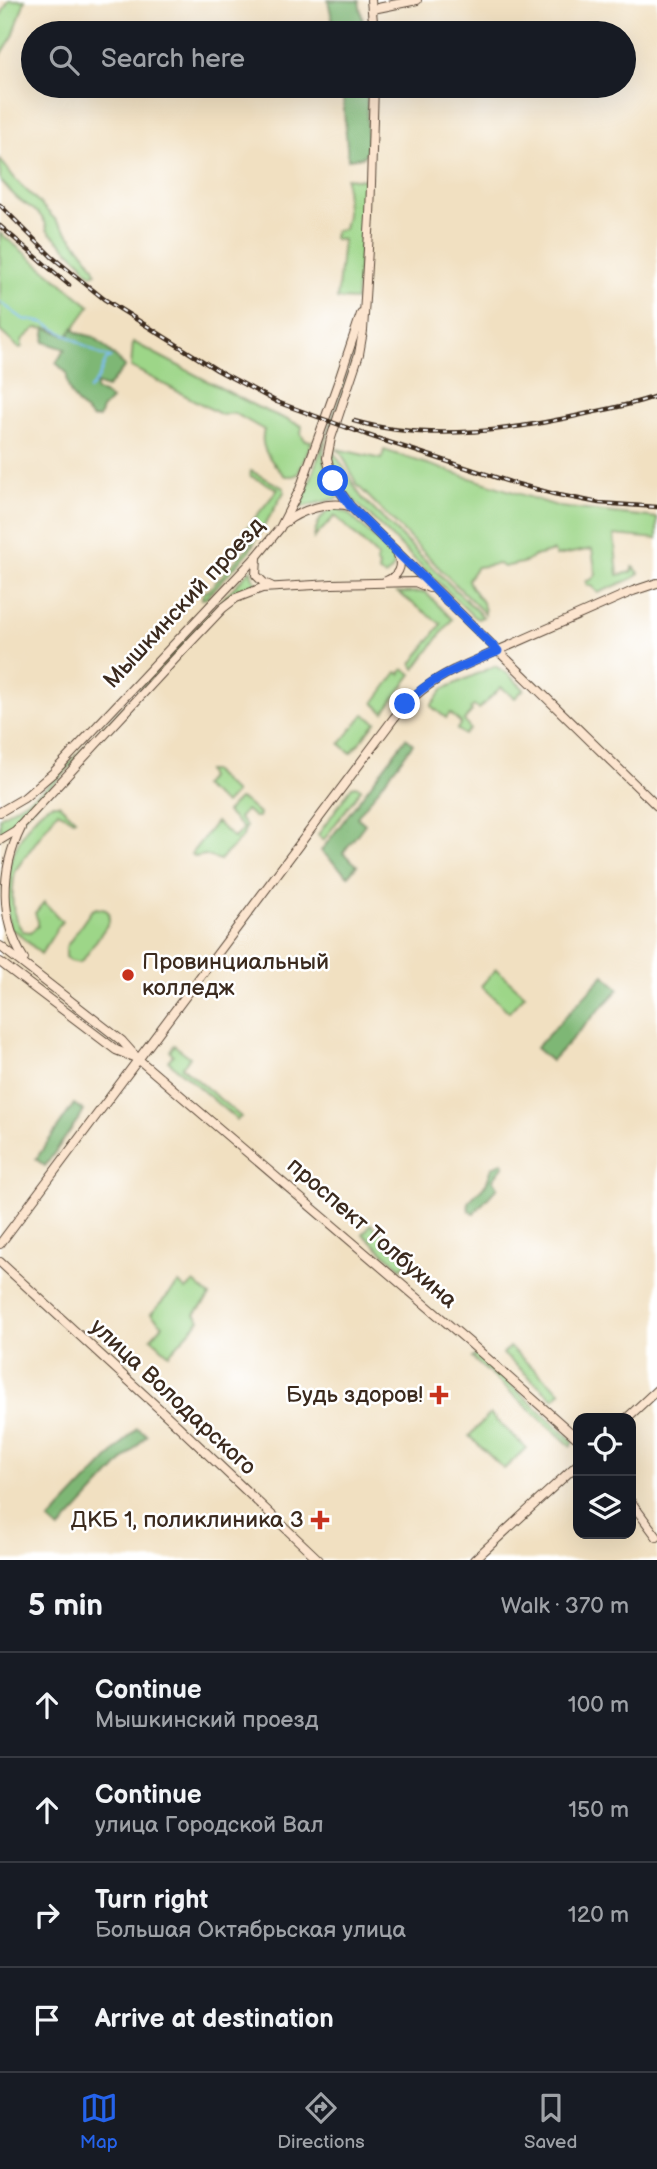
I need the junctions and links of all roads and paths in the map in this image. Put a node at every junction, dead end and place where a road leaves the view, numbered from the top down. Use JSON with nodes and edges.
{"nodes":[{"id":1,"x":417,"y":0,"type":"edge"},
{"id":2,"x":372,"y":5,"type":"edge"},
{"id":3,"x":374,"y":98,"type":"edge"},
{"id":4,"x":365,"y":301,"type":"junction"},
{"id":5,"x":350,"y":506,"type":"junction"},
{"id":6,"x":280,"y":528,"type":"junction"},
{"id":7,"x":394,"y":550,"type":"junction"},
{"id":8,"x":258,"y":555,"type":"junction"},
{"id":9,"x":377,"y":583,"type":"junction"},
{"id":10,"x":657,"y":583,"type":"edge"},
{"id":11,"x":277,"y":587,"type":"junction"},
{"id":12,"x":438,"y":593,"type":"junction"},
{"id":13,"x":498,"y":651,"type":"junction"},
{"id":14,"x":657,"y":806,"type":"edge"},
{"id":15,"x":0,"y":812,"type":"edge"},
{"id":16,"x":23,"y":823,"type":"junction"},
{"id":17,"x":0,"y":840,"type":"edge"},
{"id":18,"x":0,"y":946,"type":"edge"},
{"id":19,"x":0,"y":962,"type":"edge"},
{"id":20,"x":35,"y":972,"type":"junction"},
{"id":21,"x":138,"y":1059,"type":"junction"},
{"id":22,"x":0,"y":1244,"type":"edge"},
{"id":23,"x":0,"y":1262,"type":"edge"},
{"id":24,"x":657,"y":1390,"type":"edge"},
{"id":25,"x":632,"y":1413,"type":"edge"},
{"id":26,"x":573,"y":1434,"type":"edge"},
{"id":27,"x":573,"y":1469,"type":"edge"},
{"id":28,"x":636,"y":1509,"type":"edge"},
{"id":29,"x":657,"y":1537,"type":"edge"},
{"id":30,"x":319,"y":1560,"type":"edge"},
{"id":31,"x":474,"y":1560,"type":"edge"}],
"edges":[{"from":1,"to":2,"type":"main road"},
{"from":3,"to":4,"type":"main road","name":"Мышкинский проезд"},
{"from":4,"to":5,"type":"main road","name":"Мышкинский проезд"},
{"from":4,"to":6,"type":"main road","name":"Мышкинский проезд"},
{"from":5,"to":6,"type":"main road"},
{"from":5,"to":7,"type":"main road","name":"Мышкинский проезд"},
{"from":6,"to":8,"type":"main road","name":"Мышкинский проезд"},
{"from":7,"to":9,"type":"main road"},
{"from":7,"to":12,"type":"main road","name":"Мышкинский проезд"},
{"from":8,"to":11,"type":"main road"},
{"from":8,"to":15,"type":"main road","name":"Мышкинский проезд"},
{"from":9,"to":11,"type":"main road","name":"Мышкинский проезд"},
{"from":9,"to":12,"type":"main road","name":"Мышкинский проезд"},
{"from":10,"to":13,"type":"main road"},
{"from":11,"to":16,"type":"main road","name":"Мышкинский проезд"},
{"from":12,"to":13,"type":"main road","name":"Мышкинский проезд"},
{"from":13,"to":14,"type":"main road","name":"Мышкинский проезд"},
{"from":13,"to":21,"type":"main road"},
{"from":16,"to":17,"type":"main road","name":"Мышкинский проезд"},
{"from":16,"to":20,"type":"main road","name":"Мышкинский проезд"},
{"from":18,"to":20,"type":"main road","name":"проспект Толбухина"},
{"from":19,"to":21,"type":"main road","name":"проспект Толбухина"},
{"from":20,"to":21,"type":"main road","name":"проспект Толбухина"},
{"from":21,"to":22,"type":"main road"},
{"from":21,"to":26,"type":"main road","name":"проспект Толбухина"},
{"from":23,"to":30,"type":"main road","name":"улица Володарского"},
{"from":24,"to":25,"type":"main road"},
{"from":27,"to":31,"type":"main road"},
{"from":28,"to":29,"type":"main road"}]}
